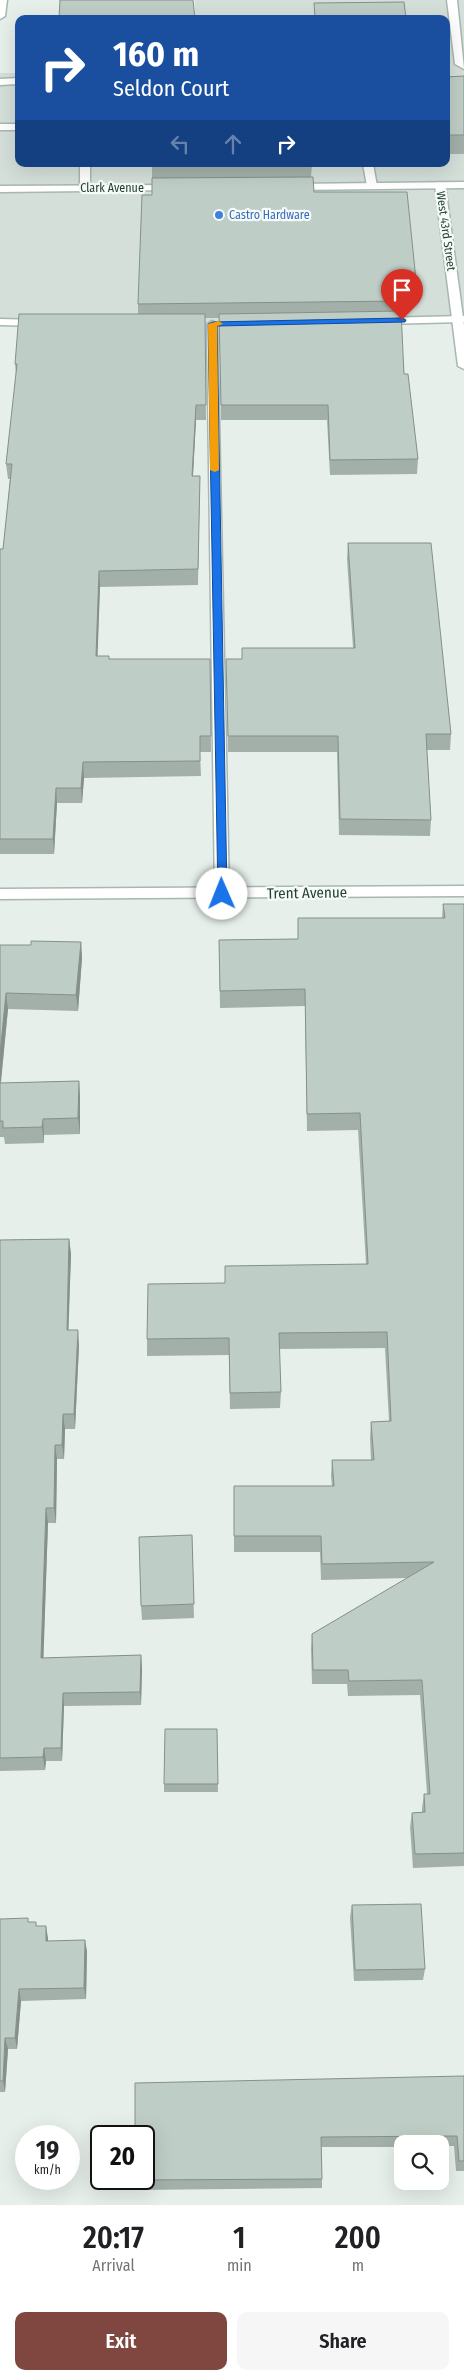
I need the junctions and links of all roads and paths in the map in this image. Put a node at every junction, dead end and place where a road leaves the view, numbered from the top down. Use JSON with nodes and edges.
{"nodes":[{"id":1,"x":2,"y":0,"type":"edge"},
{"id":2,"x":452,"y":0,"type":"edge"},
{"id":3,"x":0,"y":16,"type":"edge"},
{"id":4,"x":462,"y":65,"type":"edge"},
{"id":5,"x":15,"y":81,"type":"edge"},
{"id":6,"x":0,"y":82,"type":"edge"},
{"id":7,"x":0,"y":127,"type":"edge"},
{"id":8,"x":15,"y":127,"type":"edge"},
{"id":9,"x":85,"y":167,"type":"edge"},
{"id":10,"x":369,"y":167,"type":"edge"},
{"id":11,"x":440,"y":185,"type":"junction"},
{"id":12,"x":464,"y":185,"type":"edge"},
{"id":13,"x":372,"y":186,"type":"junction"},
{"id":14,"x":283,"y":187,"type":"edge"},
{"id":15,"x":184,"y":188,"type":"edge"},
{"id":16,"x":0,"y":189,"type":"edge"},
{"id":17,"x":85,"y":189,"type":"junction"},
{"id":18,"x":461,"y":319,"type":"edge"},
{"id":19,"x":371,"y":321,"type":"edge"},
{"id":20,"x":0,"y":322,"type":"edge"},
{"id":21,"x":48,"y":323,"type":"edge"},
{"id":22,"x":212,"y":324,"type":"dead end"},
{"id":23,"x":464,"y":366,"type":"edge"},
{"id":24,"x":464,"y":891,"type":"edge"},
{"id":25,"x":0,"y":894,"type":"edge"},
{"id":26,"x":222,"y":894,"type":"junction"}],
"edges":[{"from":1,"to":3,"type":"street"},
{"from":2,"to":4,"type":"street"},
{"from":5,"to":6,"type":"street"},
{"from":7,"to":8,"type":"street"},
{"from":9,"to":17,"type":"street"},
{"from":10,"to":13,"type":"street"},
{"from":11,"to":12,"type":"street"},
{"from":11,"to":13,"type":"street"},
{"from":11,"to":18,"type":"street","name":"West 43rd Street"},
{"from":13,"to":14,"type":"street"},
{"from":15,"to":17,"type":"street","name":"Clark Avenue"},
{"from":16,"to":17,"type":"street","name":"Clark Avenue"},
{"from":18,"to":19,"type":"street"},
{"from":18,"to":23,"type":"street","name":"West 43rd Street"},
{"from":20,"to":21,"type":"street"},
{"from":22,"to":26,"type":"street"},
{"from":24,"to":26,"type":"street","name":"Trent Avenue"},
{"from":25,"to":26,"type":"street","name":"Trent Avenue"}]}
